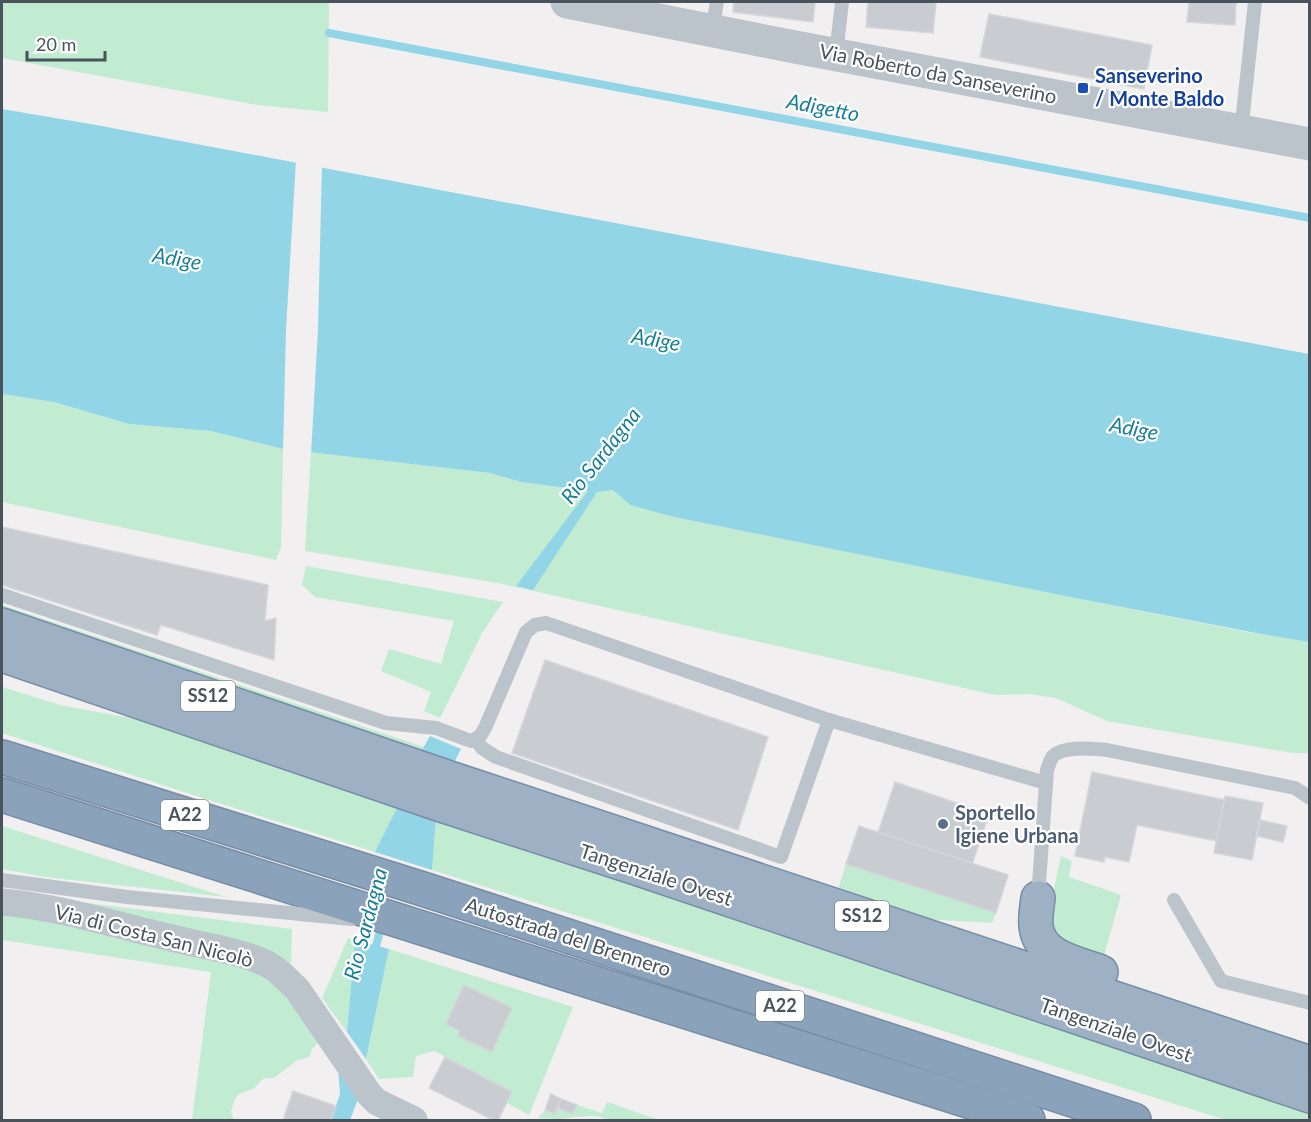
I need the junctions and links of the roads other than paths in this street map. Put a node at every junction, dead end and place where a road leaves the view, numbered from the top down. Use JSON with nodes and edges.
{"nodes":[{"id":1,"x":567,"y":2,"type":"edge"},
{"id":2,"x":842,"y":2,"type":"edge"},
{"id":3,"x":1255,"y":2,"type":"edge"},
{"id":4,"x":714,"y":16,"type":"edge"},
{"id":5,"x":836,"y":54,"type":"junction"},
{"id":6,"x":1241,"y":132,"type":"junction"},
{"id":7,"x":1310,"y":144,"type":"edge"},
{"id":8,"x":2,"y":596,"type":"edge"},
{"id":9,"x":2,"y":625,"type":"edge"},
{"id":10,"x":2,"y":655,"type":"edge"},
{"id":11,"x":829,"y":720,"type":"junction"},
{"id":12,"x":476,"y":740,"type":"junction"},
{"id":13,"x":2,"y":757,"type":"edge"},
{"id":14,"x":410,"y":779,"type":"junction"},
{"id":15,"x":1046,"y":783,"type":"junction"},
{"id":16,"x":445,"y":791,"type":"junction"},
{"id":17,"x":2,"y":795,"type":"edge"},
{"id":18,"x":1310,"y":798,"type":"edge"},
{"id":19,"x":2,"y":881,"type":"edge"},
{"id":20,"x":9,"y":892,"type":"edge"},
{"id":21,"x":1038,"y":898,"type":"joint"},
{"id":22,"x":1174,"y":900,"type":"dead end"},
{"id":23,"x":356,"y":914,"type":"junction"},
{"id":24,"x":1310,"y":1003,"type":"edge"},
{"id":25,"x":1275,"y":1052,"type":"junction"},
{"id":26,"x":1310,"y":1063,"type":"edge"},
{"id":27,"x":1310,"y":1096,"type":"edge"},
{"id":28,"x":414,"y":1120,"type":"edge"},
{"id":29,"x":1028,"y":1120,"type":"edge"},
{"id":30,"x":1134,"y":1120,"type":"edge"}],
"edges":[{"from":1,"to":4,"type":"street","name":"Via Roberto da Sanseverino"},
{"from":2,"to":5,"type":"lane"},
{"from":3,"to":6,"type":"lane"},
{"from":4,"to":5,"type":"street","name":"Via Roberto da Sanseverino"},
{"from":5,"to":6,"type":"street","name":"Via Roberto da Sanseverino"},
{"from":6,"to":7,"type":"street","name":"Via Roberto da Sanseverino"},
{"from":8,"to":12,"type":"lane"},
{"from":9,"to":14,"type":"highway","name":"Tangenziale Ovest","number":"SS12"},
{"from":10,"to":14,"type":"highway","name":"Tangenziale Ovest","number":"SS12"},
{"from":11,"to":12,"type":"lane"},
{"from":11,"to":12,"type":"lane"},
{"from":11,"to":15,"type":"lane"},
{"from":13,"to":30,"type":"highway","name":"Autostrada del Brennero","number":"A22"},
{"from":14,"to":16,"type":"highway","name":"Tangenziale Ovest","number":"SS12"},
{"from":15,"to":18,"type":"lane"},
{"from":15,"to":21,"type":"lane"},
{"from":16,"to":25,"type":"highway","name":"Tangenziale Ovest","number":"SS12"},
{"from":16,"to":27,"type":"highway","name":"Tangenziale Ovest","number":"SS12"},
{"from":17,"to":23,"type":"highway","name":"Autostrada del Brennero","number":"A22"},
{"from":19,"to":20,"type":"lane"},
{"from":20,"to":23,"type":"lane"},
{"from":20,"to":28,"type":"street","name":"Via di Costa San Nicolò"},
{"from":21,"to":25,"type":"highway"},
{"from":22,"to":24,"type":"lane"},
{"from":23,"to":29,"type":"highway","name":"Autostrada del Brennero","number":"A22"},
{"from":25,"to":26,"type":"highway","name":"Tangenziale Ovest","number":"SS12"}]}
